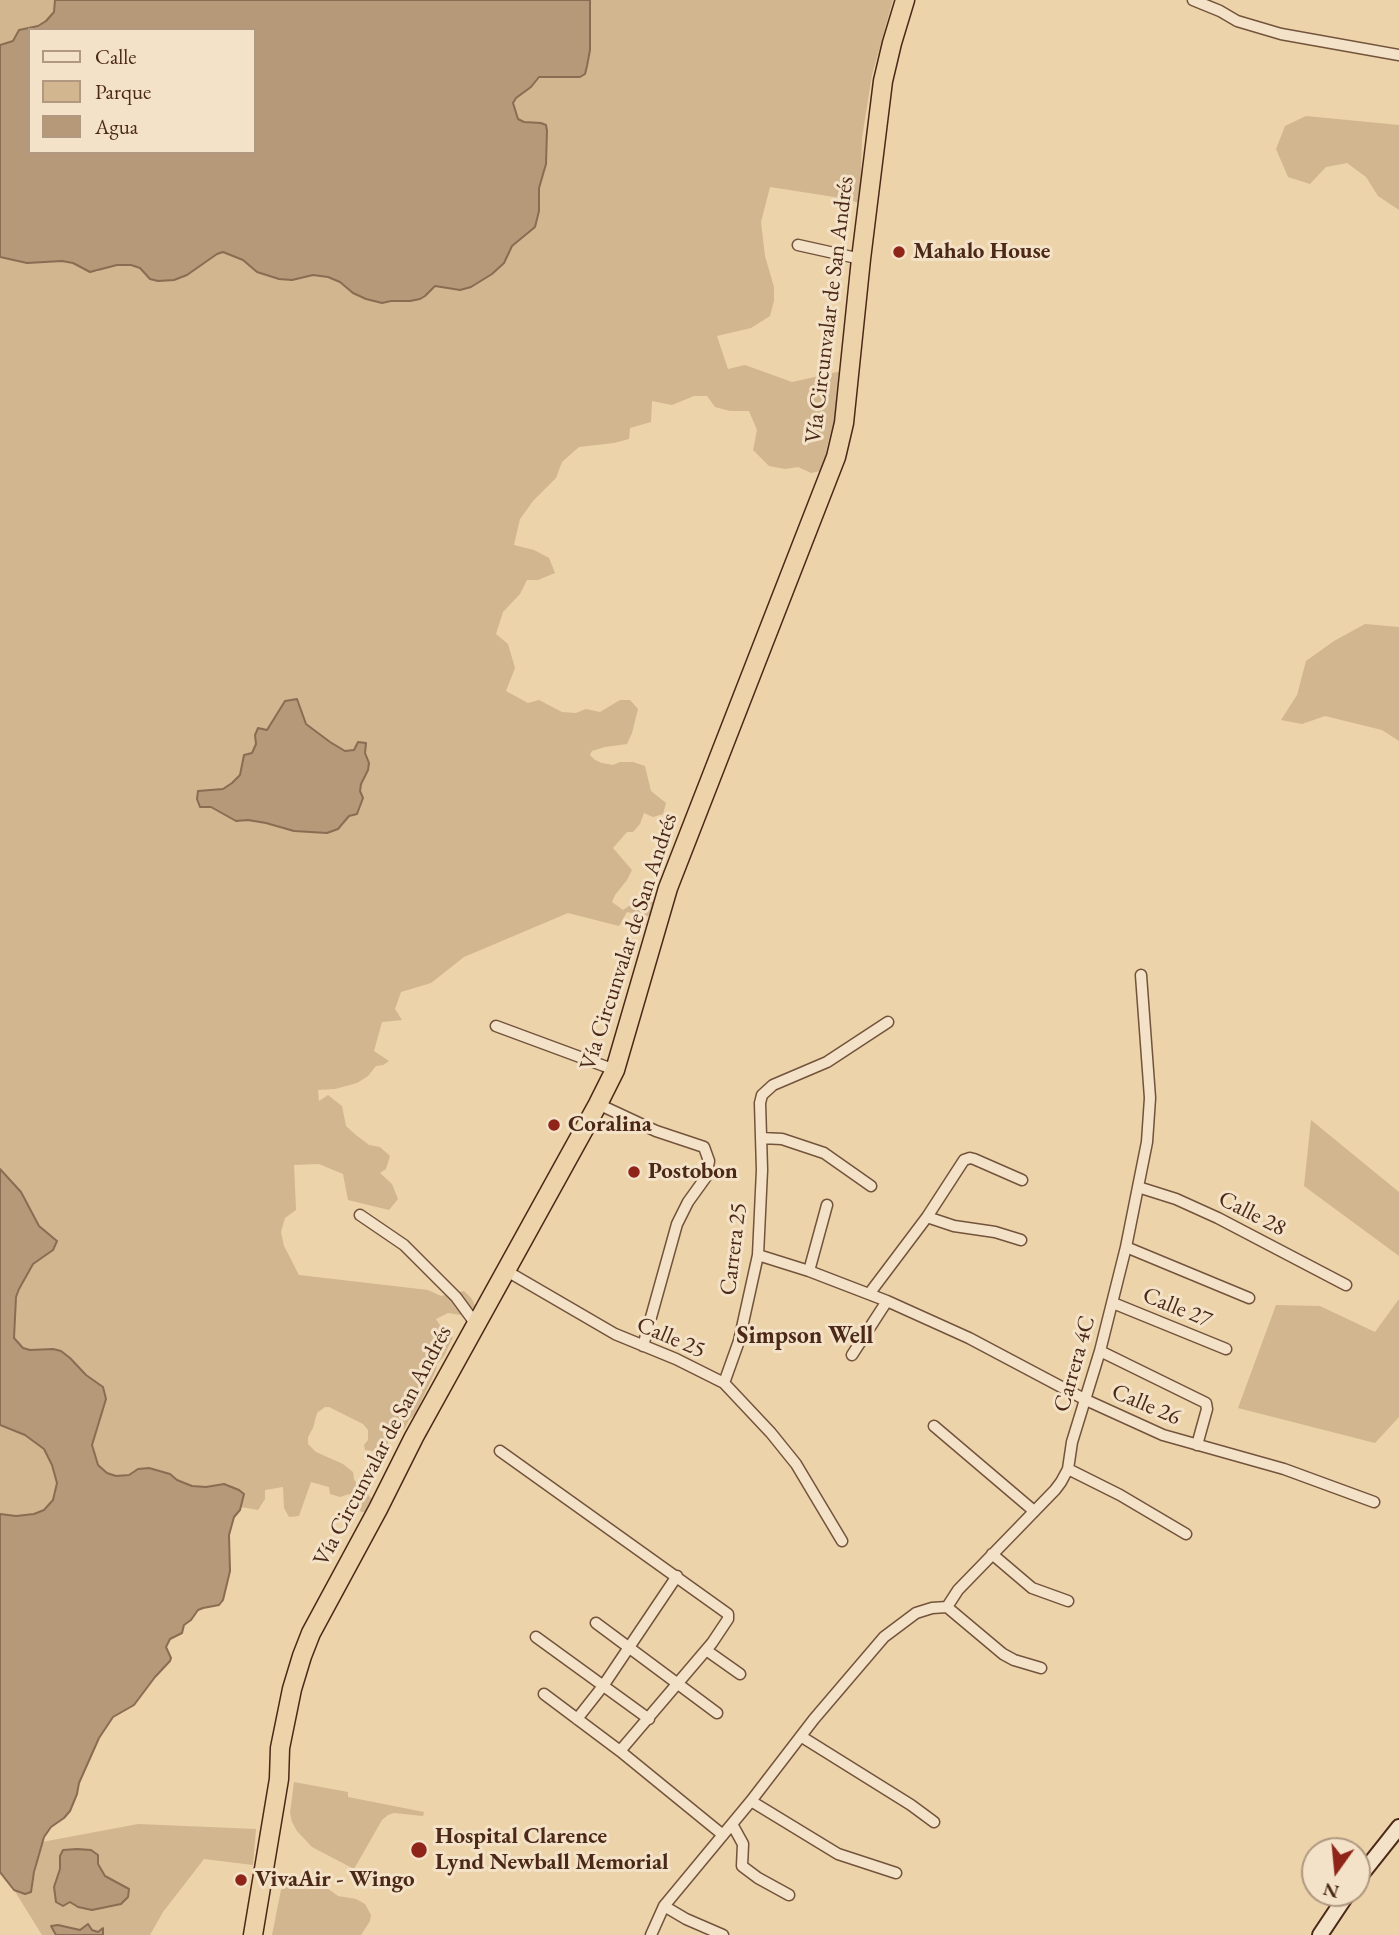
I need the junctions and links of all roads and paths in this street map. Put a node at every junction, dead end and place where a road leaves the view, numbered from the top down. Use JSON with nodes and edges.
{"nodes":[{"id":1,"x":905,"y":0,"type":"edge"},
{"id":2,"x":1199,"y":1,"type":"edge"},
{"id":3,"x":1399,"y":55,"type":"edge"},
{"id":4,"x":798,"y":245,"type":"dead end"},
{"id":5,"x":861,"y":259,"type":"junction"},
{"id":6,"x":1141,"y":975,"type":"dead end"},
{"id":7,"x":888,"y":1022,"type":"dead end"},
{"id":8,"x":496,"y":1026,"type":"dead end"},
{"id":9,"x":615,"y":1070,"type":"junction"},
{"id":10,"x":598,"y":1104,"type":"junction"},
{"id":11,"x":761,"y":1138,"type":"junction"},
{"id":12,"x":1023,"y":1180,"type":"dead end"},
{"id":13,"x":871,"y":1185,"type":"dead end"},
{"id":14,"x":1138,"y":1187,"type":"junction"},
{"id":15,"x":827,"y":1205,"type":"dead end"},
{"id":16,"x":360,"y":1215,"type":"dead end"},
{"id":17,"x":928,"y":1217,"type":"junction"},
{"id":18,"x":1021,"y":1240,"type":"dead end"},
{"id":19,"x":1126,"y":1247,"type":"junction"},
{"id":20,"x":758,"y":1255,"type":"junction"},
{"id":21,"x":505,"y":1270,"type":"junction"},
{"id":22,"x":809,"y":1271,"type":"junction"},
{"id":23,"x":1346,"y":1284,"type":"dead end"},
{"id":24,"x":869,"y":1294,"type":"junction"},
{"id":25,"x":1249,"y":1298,"type":"dead end"},
{"id":26,"x":887,"y":1301,"type":"junction"},
{"id":27,"x":1113,"y":1303,"type":"junction"},
{"id":28,"x":475,"y":1323,"type":"junction"},
{"id":29,"x":643,"y":1346,"type":"junction"},
{"id":30,"x":1226,"y":1349,"type":"dead end"},
{"id":31,"x":1100,"y":1351,"type":"junction"},
{"id":32,"x":852,"y":1355,"type":"dead end"},
{"id":33,"x":724,"y":1383,"type":"junction"},
{"id":34,"x":1086,"y":1400,"type":"junction"},
{"id":35,"x":934,"y":1426,"type":"dead end"},
{"id":36,"x":1197,"y":1446,"type":"junction"},
{"id":37,"x":500,"y":1451,"type":"dead end"},
{"id":38,"x":1068,"y":1469,"type":"junction"},
{"id":39,"x":1374,"y":1502,"type":"dead end"},
{"id":40,"x":1034,"y":1511,"type":"junction"},
{"id":41,"x":1186,"y":1534,"type":"dead end"},
{"id":42,"x":842,"y":1541,"type":"dead end"},
{"id":43,"x":992,"y":1555,"type":"junction"},
{"id":44,"x":677,"y":1576,"type":"junction"},
{"id":45,"x":1068,"y":1601,"type":"dead end"},
{"id":46,"x":947,"y":1607,"type":"junction"},
{"id":47,"x":596,"y":1623,"type":"dead end"},
{"id":48,"x":536,"y":1637,"type":"dead end"},
{"id":49,"x":629,"y":1648,"type":"junction"},
{"id":50,"x":706,"y":1650,"type":"junction"},
{"id":51,"x":1041,"y":1668,"type":"dead end"},
{"id":52,"x":740,"y":1674,"type":"dead end"},
{"id":53,"x":677,"y":1685,"type":"junction"},
{"id":54,"x":603,"y":1686,"type":"junction"},
{"id":55,"x":544,"y":1694,"type":"dead end"},
{"id":56,"x":717,"y":1713,"type":"dead end"},
{"id":57,"x":577,"y":1719,"type":"junction"},
{"id":58,"x":649,"y":1719,"type":"junction"},
{"id":59,"x":802,"y":1737,"type":"junction"},
{"id":60,"x":620,"y":1751,"type":"junction"},
{"id":61,"x":751,"y":1801,"type":"junction"},
{"id":62,"x":934,"y":1822,"type":"dead end"},
{"id":63,"x":732,"y":1824,"type":"junction"},
{"id":64,"x":1399,"y":1827,"type":"edge"},
{"id":65,"x":723,"y":1835,"type":"junction"},
{"id":66,"x":1371,"y":1862,"type":"edge"},
{"id":67,"x":896,"y":1873,"type":"dead end"},
{"id":68,"x":789,"y":1895,"type":"dead end"},
{"id":69,"x":664,"y":1906,"type":"junction"},
{"id":70,"x":1339,"y":1907,"type":"edge"},
{"id":71,"x":253,"y":1935,"type":"edge"},
{"id":72,"x":651,"y":1935,"type":"edge"},
{"id":73,"x":723,"y":1935,"type":"edge"},
{"id":74,"x":1320,"y":1935,"type":"edge"}],
"edges":[{"from":1,"to":5,"type":"highway","name":"Vía Circunvalar de San Andrés"},
{"from":2,"to":3,"type":"street"},
{"from":4,"to":5,"type":"street"},
{"from":5,"to":9,"type":"highway","name":"Vía Circunvalar de San Andrés"},
{"from":6,"to":14,"type":"street","name":"Carrera 4C"},
{"from":7,"to":11,"type":"street","name":"Carrera 25"},
{"from":8,"to":9,"type":"street"},
{"from":9,"to":10,"type":"highway","name":"Vía Circunvalar de San Andrés"},
{"from":10,"to":21,"type":"highway","name":"Vía Circunvalar de San Andrés"},
{"from":10,"to":29,"type":"street"},
{"from":11,"to":13,"type":"street"},
{"from":11,"to":20,"type":"street","name":"Carrera 25"},
{"from":12,"to":17,"type":"street"},
{"from":14,"to":19,"type":"street","name":"Carrera 4C"},
{"from":14,"to":23,"type":"street","name":"Calle 28"},
{"from":15,"to":22,"type":"street"},
{"from":16,"to":28,"type":"street"},
{"from":17,"to":18,"type":"street"},
{"from":17,"to":24,"type":"street"},
{"from":19,"to":25,"type":"street"},
{"from":19,"to":27,"type":"street","name":"Carrera 4C"},
{"from":20,"to":22,"type":"street","name":"Calle 26"},
{"from":20,"to":33,"type":"street","name":"Carrera 25"},
{"from":21,"to":28,"type":"highway","name":"Vía Circunvalar de San Andrés"},
{"from":21,"to":29,"type":"street","name":"Calle 25"},
{"from":22,"to":24,"type":"street","name":"Calle 26"},
{"from":24,"to":26,"type":"street","name":"Calle 26"},
{"from":26,"to":32,"type":"street"},
{"from":26,"to":34,"type":"street","name":"Calle 26"},
{"from":27,"to":30,"type":"street","name":"Calle 27"},
{"from":27,"to":31,"type":"street","name":"Carrera 4C"},
{"from":28,"to":71,"type":"highway","name":"Vía Circunvalar de San Andrés"},
{"from":29,"to":33,"type":"street","name":"Calle 25"},
{"from":31,"to":34,"type":"street","name":"Carrera 4C"},
{"from":31,"to":36,"type":"street"},
{"from":33,"to":42,"type":"street","name":"Calle 25"},
{"from":34,"to":36,"type":"street","name":"Calle 26"},
{"from":34,"to":38,"type":"street","name":"Carrera 4C"},
{"from":35,"to":40,"type":"street"},
{"from":36,"to":39,"type":"street","name":"Calle 26"},
{"from":37,"to":44,"type":"street"},
{"from":38,"to":40,"type":"street","name":"Carrera 4C"},
{"from":38,"to":41,"type":"street"},
{"from":40,"to":43,"type":"street","name":"Carrera 4C"},
{"from":43,"to":45,"type":"street"},
{"from":43,"to":46,"type":"street","name":"Carrera 4C"},
{"from":44,"to":49,"type":"street"},
{"from":44,"to":50,"type":"street"},
{"from":46,"to":51,"type":"street"},
{"from":46,"to":59,"type":"street"},
{"from":47,"to":49,"type":"street"},
{"from":48,"to":54,"type":"street"},
{"from":49,"to":53,"type":"street"},
{"from":49,"to":54,"type":"street"},
{"from":50,"to":52,"type":"street"},
{"from":50,"to":53,"type":"street"},
{"from":53,"to":56,"type":"street"},
{"from":53,"to":58,"type":"street"},
{"from":54,"to":57,"type":"street"},
{"from":54,"to":58,"type":"street"},
{"from":55,"to":57,"type":"street"},
{"from":57,"to":60,"type":"street"},
{"from":58,"to":60,"type":"street"},
{"from":59,"to":61,"type":"street"},
{"from":59,"to":62,"type":"street"},
{"from":60,"to":65,"type":"street"},
{"from":61,"to":63,"type":"street"},
{"from":61,"to":67,"type":"street"},
{"from":63,"to":65,"type":"street"},
{"from":63,"to":68,"type":"street"},
{"from":64,"to":66,"type":"main road"},
{"from":65,"to":69,"type":"street"},
{"from":69,"to":72,"type":"street"},
{"from":69,"to":73,"type":"street"},
{"from":70,"to":74,"type":"main road"}]}
